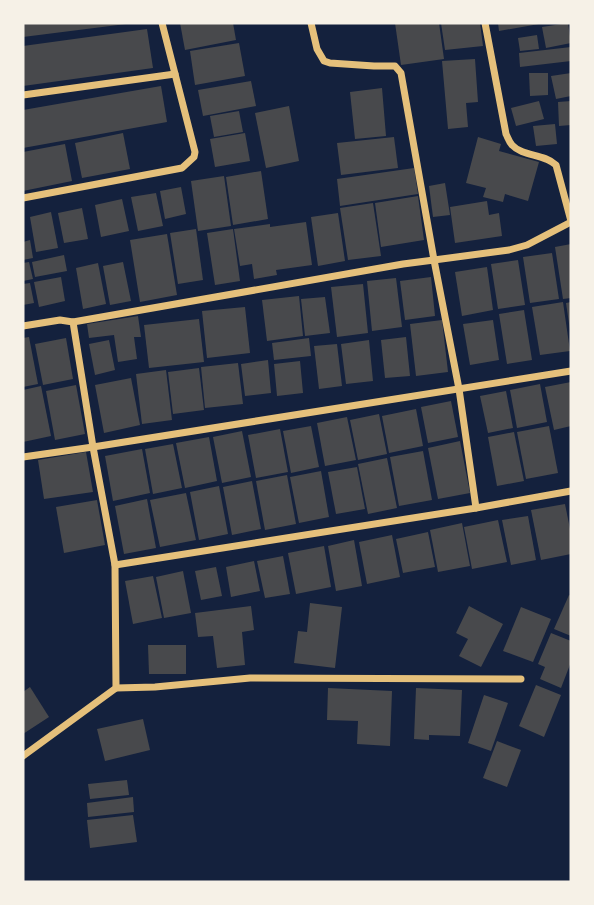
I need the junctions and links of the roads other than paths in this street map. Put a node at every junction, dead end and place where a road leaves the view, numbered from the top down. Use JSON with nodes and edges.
{"nodes":[{"id":1,"x":162,"y":23,"type":"edge"},
{"id":2,"x":311,"y":23,"type":"edge"},
{"id":3,"x":485,"y":23,"type":"edge"},
{"id":4,"x":176,"y":74,"type":"junction"},
{"id":5,"x":23,"y":95,"type":"edge"},
{"id":6,"x":23,"y":198,"type":"edge"},
{"id":7,"x":571,"y":222,"type":"edge"},
{"id":8,"x":434,"y":260,"type":"junction"},
{"id":9,"x":73,"y":322,"type":"junction"},
{"id":10,"x":23,"y":326,"type":"edge"},
{"id":11,"x":571,"y":371,"type":"edge"},
{"id":12,"x":459,"y":389,"type":"junction"},
{"id":13,"x":93,"y":447,"type":"junction"},
{"id":14,"x":23,"y":457,"type":"edge"},
{"id":15,"x":571,"y":491,"type":"edge"},
{"id":16,"x":477,"y":508,"type":"junction"},
{"id":17,"x":116,"y":565,"type":"junction"},
{"id":18,"x":521,"y":679,"type":"dead end"},
{"id":19,"x":116,"y":688,"type":"junction"},
{"id":20,"x":23,"y":756,"type":"edge"}],
"edges":[{"from":1,"to":4,"type":"street"},
{"from":2,"to":8,"type":"street"},
{"from":3,"to":7,"type":"street"},
{"from":4,"to":5,"type":"street"},
{"from":4,"to":6,"type":"street"},
{"from":7,"to":8,"type":"street"},
{"from":8,"to":9,"type":"street"},
{"from":8,"to":12,"type":"street"},
{"from":9,"to":10,"type":"street"},
{"from":9,"to":13,"type":"street"},
{"from":11,"to":12,"type":"street"},
{"from":12,"to":13,"type":"street"},
{"from":12,"to":16,"type":"street"},
{"from":13,"to":14,"type":"street"},
{"from":13,"to":17,"type":"street"},
{"from":15,"to":16,"type":"street"},
{"from":16,"to":17,"type":"street"},
{"from":17,"to":19,"type":"street"},
{"from":18,"to":19,"type":"street"},
{"from":19,"to":20,"type":"street"}]}
